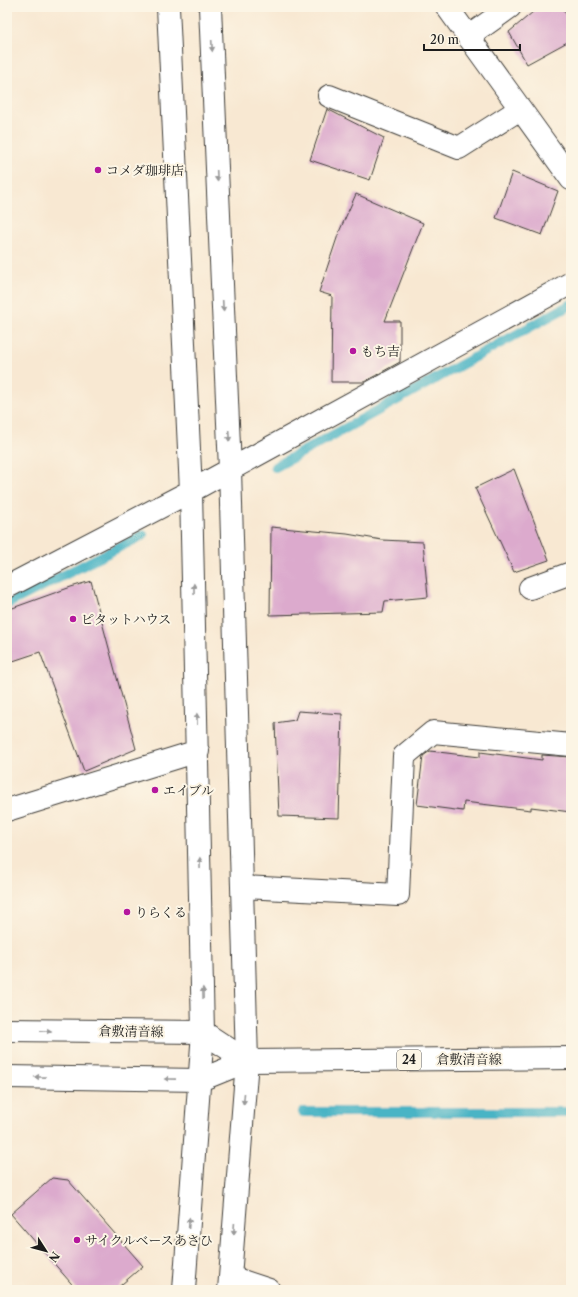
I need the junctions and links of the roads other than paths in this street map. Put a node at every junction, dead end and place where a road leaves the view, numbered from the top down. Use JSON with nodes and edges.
{"nodes":[{"id":1,"x":168,"y":7,"type":"edge"},
{"id":2,"x":210,"y":7,"type":"edge"},
{"id":3,"x":447,"y":7,"type":"edge"},
{"id":4,"x":510,"y":7,"type":"edge"},
{"id":5,"x":468,"y":36,"type":"junction"},
{"id":6,"x":329,"y":96,"type":"dead end"},
{"id":7,"x":520,"y":109,"type":"junction"},
{"id":8,"x":571,"y":179,"type":"edge"},
{"id":9,"x":571,"y":283,"type":"edge"},
{"id":10,"x":230,"y":469,"type":"junction"},
{"id":11,"x":191,"y":491,"type":"junction"},
{"id":12,"x":571,"y":573,"type":"edge"},
{"id":13,"x":7,"y":587,"type":"edge"},
{"id":14,"x":530,"y":588,"type":"dead end"},
{"id":15,"x":571,"y":745,"type":"edge"},
{"id":16,"x":198,"y":752,"type":"junction"},
{"id":17,"x":7,"y":810,"type":"edge"},
{"id":18,"x":242,"y":887,"type":"junction"},
{"id":19,"x":7,"y":1030,"type":"edge"},
{"id":20,"x":203,"y":1032,"type":"junction"},
{"id":21,"x":571,"y":1058,"type":"edge"},
{"id":22,"x":247,"y":1061,"type":"junction"},
{"id":23,"x":7,"y":1077,"type":"edge"},
{"id":24,"x":200,"y":1080,"type":"junction"},
{"id":25,"x":229,"y":1283,"type":"edge"},
{"id":26,"x":184,"y":1290,"type":"edge"},
{"id":27,"x":269,"y":1290,"type":"edge"}],
"edges":[{"from":1,"to":11,"type":"street"},
{"from":2,"to":10,"type":"street","one_way":true},
{"from":3,"to":5,"type":"street"},
{"from":4,"to":5,"type":"street"},
{"from":5,"to":7,"type":"street"},
{"from":6,"to":7,"type":"street"},
{"from":7,"to":8,"type":"street"},
{"from":9,"to":10,"type":"street"},
{"from":10,"to":11,"type":"street"},
{"from":10,"to":18,"type":"street"},
{"from":11,"to":13,"type":"street"},
{"from":16,"to":11,"type":"street","one_way":true},
{"from":12,"to":14,"type":"street"},
{"from":15,"to":18,"type":"street"},
{"from":16,"to":17,"type":"street"},
{"from":20,"to":16,"type":"street","one_way":true},
{"from":18,"to":22,"type":"street"},
{"from":19,"to":20,"type":"street","name":"倉敷清音線","one_way":true},
{"from":20,"to":22,"type":"street"},
{"from":20,"to":24,"type":"street"},
{"from":21,"to":22,"type":"street","name":"倉敷清音線","number":"24"},
{"from":22,"to":24,"type":"street","name":"倉敷清音線","number":"24"},
{"from":22,"to":25,"type":"street","one_way":true},
{"from":24,"to":23,"type":"street","name":"倉敷清音線","number":"24","one_way":true},
{"from":26,"to":24,"type":"street","one_way":true},
{"from":25,"to":27,"type":"street"}]}
